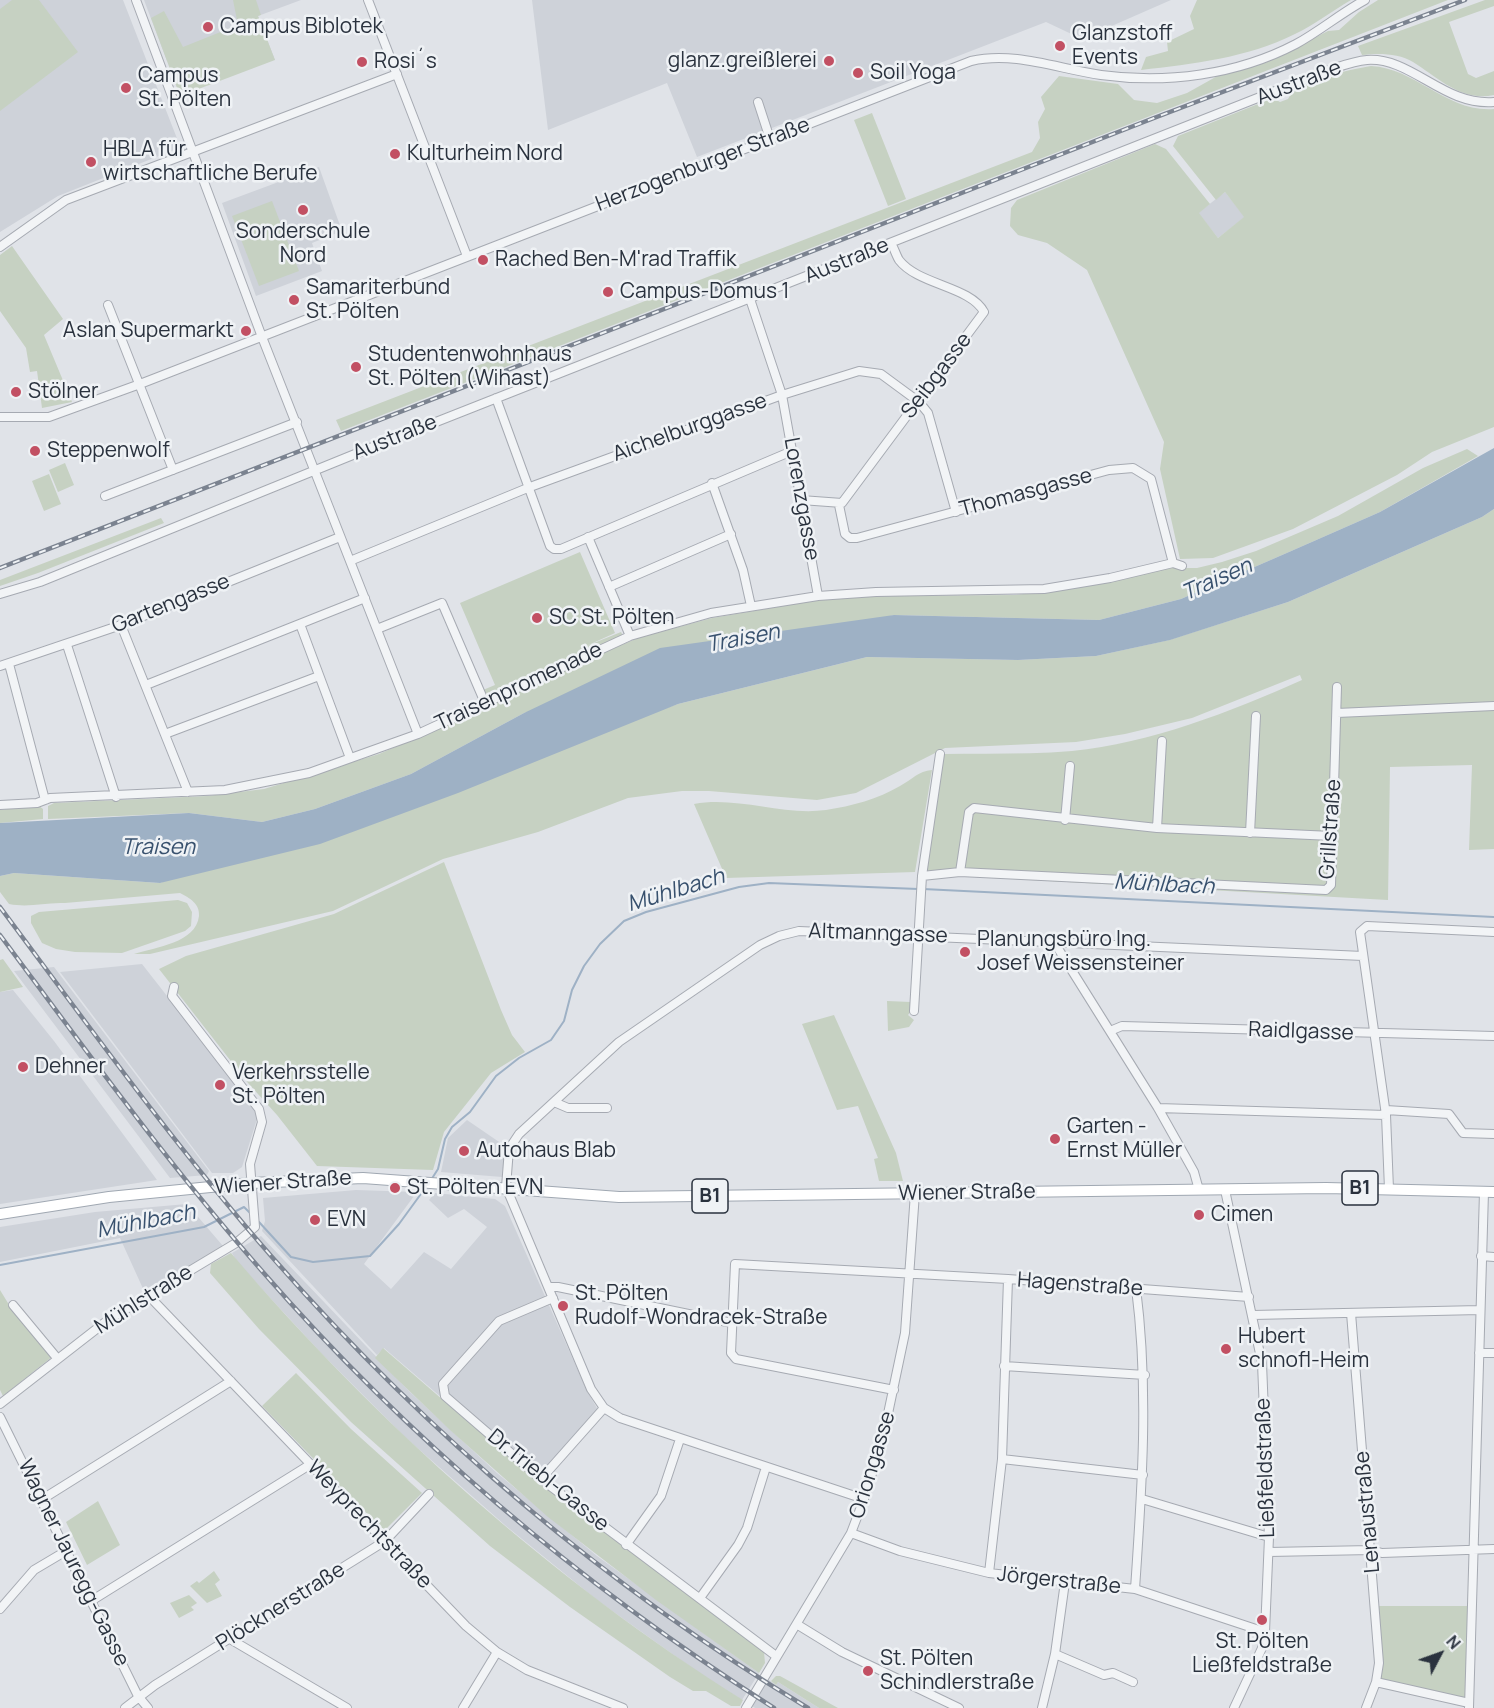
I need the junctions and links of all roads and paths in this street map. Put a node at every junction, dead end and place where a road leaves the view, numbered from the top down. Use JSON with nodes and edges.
{"nodes":[{"id":1,"x":136,"y":0,"type":"edge"},
{"id":2,"x":368,"y":0,"type":"edge"},
{"id":3,"x":1365,"y":0,"type":"edge"},
{"id":4,"x":398,"y":74,"type":"junction"},
{"id":5,"x":758,"y":102,"type":"dead end"},
{"id":6,"x":1494,"y":102,"type":"edge"},
{"id":7,"x":770,"y":139,"type":"junction"},
{"id":8,"x":195,"y":152,"type":"junction"},
{"id":9,"x":891,"y":243,"type":"junction"},
{"id":10,"x":0,"y":247,"type":"edge"},
{"id":11,"x":467,"y":256,"type":"junction"},
{"id":12,"x":750,"y":299,"type":"junction"},
{"id":13,"x":108,"y":305,"type":"dead end"},
{"id":14,"x":262,"y":337,"type":"junction"},
{"id":15,"x":140,"y":384,"type":"junction"},
{"id":16,"x":782,"y":395,"type":"junction"},
{"id":17,"x":496,"y":398,"type":"junction"},
{"id":18,"x":919,"y":402,"type":"junction"},
{"id":19,"x":0,"y":417,"type":"edge"},
{"id":20,"x":297,"y":422,"type":"junction"},
{"id":21,"x":792,"y":451,"type":"junction"},
{"id":22,"x":173,"y":470,"type":"junction"},
{"id":23,"x":314,"y":471,"type":"junction"},
{"id":24,"x":712,"y":483,"type":"junction"},
{"id":25,"x":530,"y":487,"type":"junction"},
{"id":26,"x":105,"y":496,"type":"dead end"},
{"id":27,"x":801,"y":500,"type":"junction"},
{"id":28,"x":839,"y":505,"type":"junction"},
{"id":29,"x":956,"y":512,"type":"junction"},
{"id":30,"x":731,"y":534,"type":"junction"},
{"id":31,"x":340,"y":537,"type":"junction"},
{"id":32,"x":588,"y":537,"type":"junction"},
{"id":33,"x":350,"y":561,"type":"junction"},
{"id":34,"x":1173,"y":563,"type":"junction"},
{"id":35,"x":1182,"y":566,"type":"dead end"},
{"id":36,"x":609,"y":586,"type":"junction"},
{"id":37,"x":0,"y":594,"type":"edge"},
{"id":38,"x":818,"y":596,"type":"junction"},
{"id":39,"x":365,"y":598,"type":"junction"},
{"id":40,"x":751,"y":606,"type":"junction"},
{"id":41,"x":122,"y":624,"type":"junction"},
{"id":42,"x":300,"y":624,"type":"junction"},
{"id":43,"x":377,"y":629,"type":"junction"},
{"id":44,"x":630,"y":636,"type":"junction"},
{"id":45,"x":67,"y":645,"type":"junction"},
{"id":46,"x":5,"y":665,"type":"edge"},
{"id":47,"x":319,"y":676,"type":"junction"},
{"id":48,"x":146,"y":685,"type":"junction"},
{"id":49,"x":1337,"y":687,"type":"dead end"},
{"id":50,"x":485,"y":703,"type":"junction"},
{"id":51,"x":1494,"y":706,"type":"edge"},
{"id":52,"x":1337,"y":713,"type":"junction"},
{"id":53,"x":1256,"y":716,"type":"dead end"},
{"id":54,"x":165,"y":734,"type":"junction"},
{"id":55,"x":418,"y":734,"type":"junction"},
{"id":56,"x":1162,"y":741,"type":"dead end"},
{"id":57,"x":940,"y":754,"type":"dead end"},
{"id":58,"x":350,"y":758,"type":"junction"},
{"id":59,"x":1070,"y":766,"type":"dead end"},
{"id":60,"x":188,"y":792,"type":"junction"},
{"id":61,"x":116,"y":797,"type":"junction"},
{"id":62,"x":45,"y":800,"type":"junction"},
{"id":63,"x":0,"y":805,"type":"edge"},
{"id":64,"x":1065,"y":820,"type":"junction"},
{"id":65,"x":1158,"y":828,"type":"junction"},
{"id":66,"x":1250,"y":833,"type":"junction"},
{"id":67,"x":1332,"y":836,"type":"junction"},
{"id":68,"x":960,"y":872,"type":"junction"},
{"id":69,"x":922,"y":876,"type":"junction"},
{"id":70,"x":1494,"y":932,"type":"edge"},
{"id":71,"x":918,"y":935,"type":"junction"},
{"id":72,"x":1054,"y":942,"type":"junction"},
{"id":73,"x":1363,"y":956,"type":"junction"},
{"id":74,"x":174,"y":987,"type":"dead end"},
{"id":75,"x":914,"y":1011,"type":"dead end"},
{"id":76,"x":1110,"y":1031,"type":"junction"},
{"id":77,"x":1376,"y":1034,"type":"junction"},
{"id":78,"x":1494,"y":1036,"type":"edge"},
{"id":79,"x":554,"y":1102,"type":"junction"},
{"id":80,"x":607,"y":1108,"type":"dead end"},
{"id":81,"x":1158,"y":1108,"type":"junction"},
{"id":82,"x":1386,"y":1113,"type":"junction"},
{"id":83,"x":1494,"y":1134,"type":"edge"},
{"id":84,"x":251,"y":1183,"type":"junction"},
{"id":85,"x":506,"y":1187,"type":"junction"},
{"id":86,"x":1389,"y":1189,"type":"junction"},
{"id":87,"x":1199,"y":1190,"type":"junction"},
{"id":88,"x":1225,"y":1190,"type":"junction"},
{"id":89,"x":1489,"y":1192,"type":"edge"},
{"id":90,"x":915,"y":1193,"type":"junction"},
{"id":91,"x":0,"y":1214,"type":"edge"},
{"id":92,"x":1481,"y":1256,"type":"junction"},
{"id":93,"x":1494,"y":1257,"type":"edge"},
{"id":94,"x":911,"y":1273,"type":"junction"},
{"id":95,"x":1008,"y":1280,"type":"junction"},
{"id":96,"x":549,"y":1287,"type":"junction"},
{"id":97,"x":1136,"y":1288,"type":"junction"},
{"id":98,"x":148,"y":1294,"type":"junction"},
{"id":99,"x":1249,"y":1297,"type":"junction"},
{"id":100,"x":553,"y":1298,"type":"junction"},
{"id":101,"x":13,"y":1305,"type":"dead end"},
{"id":102,"x":1480,"y":1310,"type":"junction"},
{"id":103,"x":1351,"y":1313,"type":"junction"},
{"id":104,"x":1254,"y":1315,"type":"junction"},
{"id":105,"x":732,"y":1323,"type":"junction"},
{"id":106,"x":1479,"y":1353,"type":"junction"},
{"id":107,"x":1494,"y":1353,"type":"edge"},
{"id":108,"x":57,"y":1358,"type":"junction"},
{"id":109,"x":1004,"y":1366,"type":"junction"},
{"id":110,"x":1145,"y":1376,"type":"junction"},
{"id":111,"x":231,"y":1381,"type":"junction"},
{"id":112,"x":894,"y":1389,"type":"junction"},
{"id":113,"x":0,"y":1404,"type":"edge"},
{"id":114,"x":604,"y":1408,"type":"junction"},
{"id":115,"x":0,"y":1417,"type":"edge"},
{"id":116,"x":680,"y":1440,"type":"junction"},
{"id":117,"x":1002,"y":1459,"type":"junction"},
{"id":118,"x":311,"y":1464,"type":"junction"},
{"id":119,"x":766,"y":1467,"type":"junction"},
{"id":120,"x":1143,"y":1475,"type":"junction"},
{"id":121,"x":541,"y":1479,"type":"junction"},
{"id":122,"x":429,"y":1494,"type":"dead end"},
{"id":123,"x":864,"y":1499,"type":"junction"},
{"id":124,"x":1142,"y":1499,"type":"junction"},
{"id":125,"x":41,"y":1500,"type":"junction"},
{"id":126,"x":851,"y":1533,"type":"junction"},
{"id":127,"x":1269,"y":1537,"type":"junction"},
{"id":128,"x":385,"y":1541,"type":"junction"},
{"id":129,"x":626,"y":1545,"type":"junction"},
{"id":130,"x":1494,"y":1549,"type":"edge"},
{"id":131,"x":1371,"y":1550,"type":"junction"},
{"id":132,"x":1473,"y":1550,"type":"junction"},
{"id":133,"x":66,"y":1551,"type":"junction"},
{"id":134,"x":1269,"y":1552,"type":"junction"},
{"id":135,"x":989,"y":1573,"type":"junction"},
{"id":136,"x":1065,"y":1582,"type":"junction"},
{"id":137,"x":1135,"y":1589,"type":"junction"},
{"id":138,"x":700,"y":1598,"type":"junction"},
{"id":139,"x":91,"y":1601,"type":"junction"},
{"id":140,"x":2,"y":1602,"type":"edge"},
{"id":141,"x":798,"y":1625,"type":"junction"},
{"id":142,"x":1265,"y":1632,"type":"junction"},
{"id":143,"x":230,"y":1639,"type":"junction"},
{"id":144,"x":497,"y":1652,"type":"junction"},
{"id":145,"x":1055,"y":1654,"type":"junction"},
{"id":146,"x":776,"y":1656,"type":"junction"},
{"id":147,"x":1133,"y":1682,"type":"dead end"},
{"id":148,"x":1376,"y":1682,"type":"junction"},
{"id":149,"x":138,"y":1696,"type":"junction"},
{"id":150,"x":1469,"y":1705,"type":"edge"},
{"id":151,"x":125,"y":1708,"type":"edge"},
{"id":152,"x":148,"y":1708,"type":"edge"},
{"id":153,"x":347,"y":1708,"type":"edge"},
{"id":154,"x":463,"y":1708,"type":"edge"},
{"id":155,"x":623,"y":1708,"type":"edge"},
{"id":156,"x":746,"y":1708,"type":"edge"},
{"id":157,"x":959,"y":1708,"type":"edge"},
{"id":158,"x":1042,"y":1708,"type":"edge"},
{"id":159,"x":1234,"y":1708,"type":"edge"},
{"id":160,"x":1366,"y":1708,"type":"edge"}],
"edges":[{"from":1,"to":8,"type":"street"},
{"from":2,"to":4,"type":"street"},
{"from":3,"to":7,"type":"street","name":"Herzogenburger Straße"},
{"from":4,"to":8,"type":"street"},
{"from":4,"to":11,"type":"street"},
{"from":5,"to":7,"type":"street"},
{"from":6,"to":9,"type":"street","name":"Austraße"},
{"from":7,"to":11,"type":"street","name":"Herzogenburger Straße"},
{"from":8,"to":10,"type":"street"},
{"from":8,"to":14,"type":"street"},
{"from":9,"to":12,"type":"street","name":"Austraße"},
{"from":9,"to":18,"type":"street","name":"Seibgasse"},
{"from":11,"to":14,"type":"street","name":"Herzogenburger Straße"},
{"from":12,"to":16,"type":"street","name":"Lorenzgasse"},
{"from":12,"to":17,"type":"street","name":"Austraße"},
{"from":13,"to":15,"type":"street"},
{"from":14,"to":15,"type":"street","name":"Herzogenburger Straße"},
{"from":14,"to":20,"type":"street"},
{"from":15,"to":19,"type":"street","name":"Herzogenburger Straße"},
{"from":15,"to":22,"type":"street"},
{"from":16,"to":18,"type":"street","name":"Aichelburggasse"},
{"from":16,"to":21,"type":"street","name":"Lorenzgasse"},
{"from":16,"to":25,"type":"street","name":"Aichelburggasse"},
{"from":17,"to":23,"type":"street","name":"Austraße"},
{"from":17,"to":25,"type":"street"},
{"from":18,"to":28,"type":"street","name":"Seibgasse"},
{"from":18,"to":29,"type":"street","name":"Aichelburggasse"},
{"from":20,"to":22,"type":"street"},
{"from":20,"to":23,"type":"street"},
{"from":21,"to":24,"type":"street"},
{"from":21,"to":27,"type":"street","name":"Lorenzgasse"},
{"from":22,"to":26,"type":"street"},
{"from":23,"to":31,"type":"street"},
{"from":23,"to":37,"type":"street","name":"Austraße"},
{"from":24,"to":30,"type":"street"},
{"from":24,"to":32,"type":"street"},
{"from":25,"to":32,"type":"street"},
{"from":25,"to":33,"type":"street","name":"Aichelburggasse"},
{"from":27,"to":28,"type":"street"},
{"from":27,"to":38,"type":"street","name":"Lorenzgasse"},
{"from":28,"to":29,"type":"street","name":"Thomasgasse"},
{"from":29,"to":34,"type":"street","name":"Thomasgasse"},
{"from":30,"to":36,"type":"street"},
{"from":30,"to":40,"type":"street"},
{"from":31,"to":33,"type":"street"},
{"from":31,"to":41,"type":"street","name":"Gartengasse"},
{"from":32,"to":36,"type":"street"},
{"from":33,"to":39,"type":"street"},
{"from":34,"to":35,"type":"street"},
{"from":34,"to":38,"type":"street","name":"Traisenpromenade"},
{"from":36,"to":44,"type":"street"},
{"from":38,"to":40,"type":"street","name":"Traisenpromenade"},
{"from":39,"to":42,"type":"street"},
{"from":39,"to":43,"type":"street"},
{"from":40,"to":44,"type":"street","name":"Traisenpromenade"},
{"from":41,"to":45,"type":"street","name":"Gartengasse"},
{"from":41,"to":48,"type":"street"},
{"from":42,"to":47,"type":"street"},
{"from":42,"to":48,"type":"street"},
{"from":43,"to":50,"type":"street"},
{"from":43,"to":55,"type":"street"},
{"from":44,"to":50,"type":"street","name":"Traisenpromenade"},
{"from":45,"to":46,"type":"street","name":"Gartengasse"},
{"from":45,"to":61,"type":"street"},
{"from":46,"to":62,"type":"street"},
{"from":47,"to":54,"type":"street"},
{"from":47,"to":58,"type":"street"},
{"from":48,"to":54,"type":"street"},
{"from":49,"to":52,"type":"street","name":"Grillstraße"},
{"from":50,"to":55,"type":"street","name":"Traisenpromenade"},
{"from":51,"to":52,"type":"street"},
{"from":52,"to":67,"type":"street","name":"Grillstraße"},
{"from":53,"to":66,"type":"street"},
{"from":54,"to":60,"type":"street"},
{"from":55,"to":58,"type":"street","name":"Traisenpromenade"},
{"from":56,"to":65,"type":"street"},
{"from":57,"to":69,"type":"street"},
{"from":58,"to":60,"type":"street","name":"Traisenpromenade"},
{"from":59,"to":64,"type":"street"},
{"from":60,"to":61,"type":"street","name":"Traisenpromenade"},
{"from":61,"to":62,"type":"street","name":"Traisenpromenade"},
{"from":62,"to":63,"type":"street","name":"Traisenpromenade"},
{"from":64,"to":65,"type":"street"},
{"from":64,"to":68,"type":"street"},
{"from":65,"to":66,"type":"street"},
{"from":66,"to":67,"type":"street"},
{"from":67,"to":68,"type":"street","name":"Grillstraße"},
{"from":68,"to":69,"type":"street","name":"Grillstraße"},
{"from":69,"to":71,"type":"street"},
{"from":70,"to":73,"type":"street"},
{"from":71,"to":72,"type":"street","name":"Altmanngasse"},
{"from":71,"to":75,"type":"street"},
{"from":71,"to":79,"type":"street","name":"Altmanngasse"},
{"from":72,"to":73,"type":"street","name":"Altmanngasse"},
{"from":72,"to":76,"type":"street"},
{"from":73,"to":77,"type":"street"},
{"from":74,"to":84,"type":"street","name":"Mühlstraße"},
{"from":76,"to":77,"type":"street","name":"Raidlgasse"},
{"from":76,"to":81,"type":"street"},
{"from":77,"to":78,"type":"street","name":"Raidlgasse"},
{"from":77,"to":82,"type":"street"},
{"from":79,"to":80,"type":"street"},
{"from":79,"to":85,"type":"street","name":"Altmanngasse"},
{"from":81,"to":82,"type":"street"},
{"from":81,"to":87,"type":"street"},
{"from":82,"to":83,"type":"street"},
{"from":82,"to":86,"type":"street"},
{"from":84,"to":85,"type":"main road","name":"Wiener Straße","number":"B1"},
{"from":84,"to":91,"type":"main road","name":"Wiener Straße","number":"B1"},
{"from":84,"to":98,"type":"street","name":"Mühlstraße"},
{"from":85,"to":90,"type":"main road","name":"Wiener Straße","number":"B1"},
{"from":85,"to":96,"type":"street"},
{"from":86,"to":88,"type":"main road","name":"Wiener Straße","number":"B1"},
{"from":86,"to":89,"type":"main road","name":"Wiener Straße","number":"B1"},
{"from":87,"to":88,"type":"main road","name":"Wiener Straße","number":"B1"},
{"from":87,"to":90,"type":"main road","name":"Wiener Straße","number":"B1"},
{"from":88,"to":99,"type":"street","name":"Ließfeldstraße"},
{"from":89,"to":92,"type":"street"},
{"from":90,"to":94,"type":"street","name":"Oriongasse"},
{"from":92,"to":93,"type":"street"},
{"from":92,"to":102,"type":"street"},
{"from":94,"to":95,"type":"street","name":"Hagenstraße"},
{"from":94,"to":105,"type":"street","name":"Hagenstraße"},
{"from":94,"to":112,"type":"street","name":"Oriongasse"},
{"from":95,"to":97,"type":"street","name":"Hagenstraße"},
{"from":95,"to":109,"type":"street"},
{"from":96,"to":100,"type":"street"},
{"from":96,"to":105,"type":"street"},
{"from":97,"to":99,"type":"street","name":"Hagenstraße"},
{"from":97,"to":110,"type":"street"},
{"from":98,"to":108,"type":"street","name":"Mühlstraße"},
{"from":98,"to":111,"type":"street","name":"Weyprechtstraße"},
{"from":99,"to":104,"type":"street","name":"Ließfeldstraße"},
{"from":100,"to":114,"type":"street"},
{"from":100,"to":121,"type":"street","name":"Dr.Triebl-Gasse"},
{"from":101,"to":108,"type":"street"},
{"from":102,"to":103,"type":"street"},
{"from":102,"to":106,"type":"street"},
{"from":103,"to":104,"type":"street"},
{"from":103,"to":131,"type":"street","name":"Lenaustraße"},
{"from":104,"to":127,"type":"street","name":"Ließfeldstraße"},
{"from":105,"to":112,"type":"street"},
{"from":106,"to":107,"type":"street"},
{"from":106,"to":132,"type":"street"},
{"from":108,"to":113,"type":"street","name":"Mühlstraße"},
{"from":109,"to":110,"type":"street"},
{"from":109,"to":117,"type":"street"},
{"from":110,"to":120,"type":"street"},
{"from":111,"to":118,"type":"street","name":"Weyprechtstraße"},
{"from":111,"to":125,"type":"street"},
{"from":112,"to":123,"type":"street","name":"Oriongasse"},
{"from":114,"to":116,"type":"street"},
{"from":114,"to":121,"type":"street"},
{"from":115,"to":125,"type":"street","name":"Wagner Jauregg-Gasse"},
{"from":116,"to":119,"type":"street"},
{"from":116,"to":129,"type":"street"},
{"from":117,"to":120,"type":"street"},
{"from":117,"to":135,"type":"street"},
{"from":118,"to":128,"type":"street","name":"Weyprechtstraße"},
{"from":118,"to":139,"type":"street"},
{"from":119,"to":123,"type":"street"},
{"from":119,"to":138,"type":"street"},
{"from":120,"to":124,"type":"street"},
{"from":121,"to":129,"type":"street","name":"Dr.Triebl-Gasse"},
{"from":122,"to":128,"type":"street","name":"Plöcknerstraße"},
{"from":123,"to":126,"type":"street","name":"Oriongasse"},
{"from":124,"to":127,"type":"street"},
{"from":124,"to":137,"type":"street"},
{"from":125,"to":133,"type":"street","name":"Wagner Jauregg-Gasse"},
{"from":126,"to":135,"type":"street","name":"Jörgerstraße"},
{"from":126,"to":141,"type":"street","name":"Oriongasse"},
{"from":127,"to":134,"type":"street","name":"Ließfeldstraße"},
{"from":128,"to":143,"type":"street","name":"Plöcknerstraße"},
{"from":128,"to":144,"type":"street","name":"Weyprechtstraße"},
{"from":129,"to":138,"type":"street","name":"Dr.Triebl-Gasse"},
{"from":130,"to":132,"type":"street"},
{"from":131,"to":132,"type":"street"},
{"from":131,"to":134,"type":"street"},
{"from":131,"to":148,"type":"street","name":"Lenaustraße"},
{"from":132,"to":150,"type":"street"},
{"from":133,"to":139,"type":"street","name":"Wagner Jauregg-Gasse"},
{"from":133,"to":140,"type":"street"},
{"from":134,"to":142,"type":"street","name":"Ließfeldstraße"},
{"from":135,"to":136,"type":"street","name":"Jörgerstraße"},
{"from":136,"to":137,"type":"street","name":"Jörgerstraße"},
{"from":136,"to":145,"type":"street"},
{"from":137,"to":142,"type":"street","name":"Jörgerstraße"},
{"from":138,"to":146,"type":"street","name":"Dr.Triebl-Gasse"},
{"from":139,"to":149,"type":"street","name":"Wagner Jauregg-Gasse"},
{"from":141,"to":146,"type":"street","name":"Oriongasse"},
{"from":141,"to":157,"type":"street"},
{"from":142,"to":159,"type":"street","name":"Ließfeldstraße"},
{"from":143,"to":149,"type":"street","name":"Plöcknerstraße"},
{"from":143,"to":153,"type":"street"},
{"from":144,"to":154,"type":"street"},
{"from":144,"to":155,"type":"street","name":"Weyprechtstraße"},
{"from":145,"to":147,"type":"street"},
{"from":145,"to":158,"type":"street"},
{"from":146,"to":156,"type":"street","name":"Oriongasse"},
{"from":148,"to":150,"type":"street"},
{"from":148,"to":160,"type":"street","name":"Lenaustraße"},
{"from":149,"to":151,"type":"street","name":"Plöcknerstraße"},
{"from":149,"to":152,"type":"street","name":"Wagner Jauregg-Gasse"}]}
